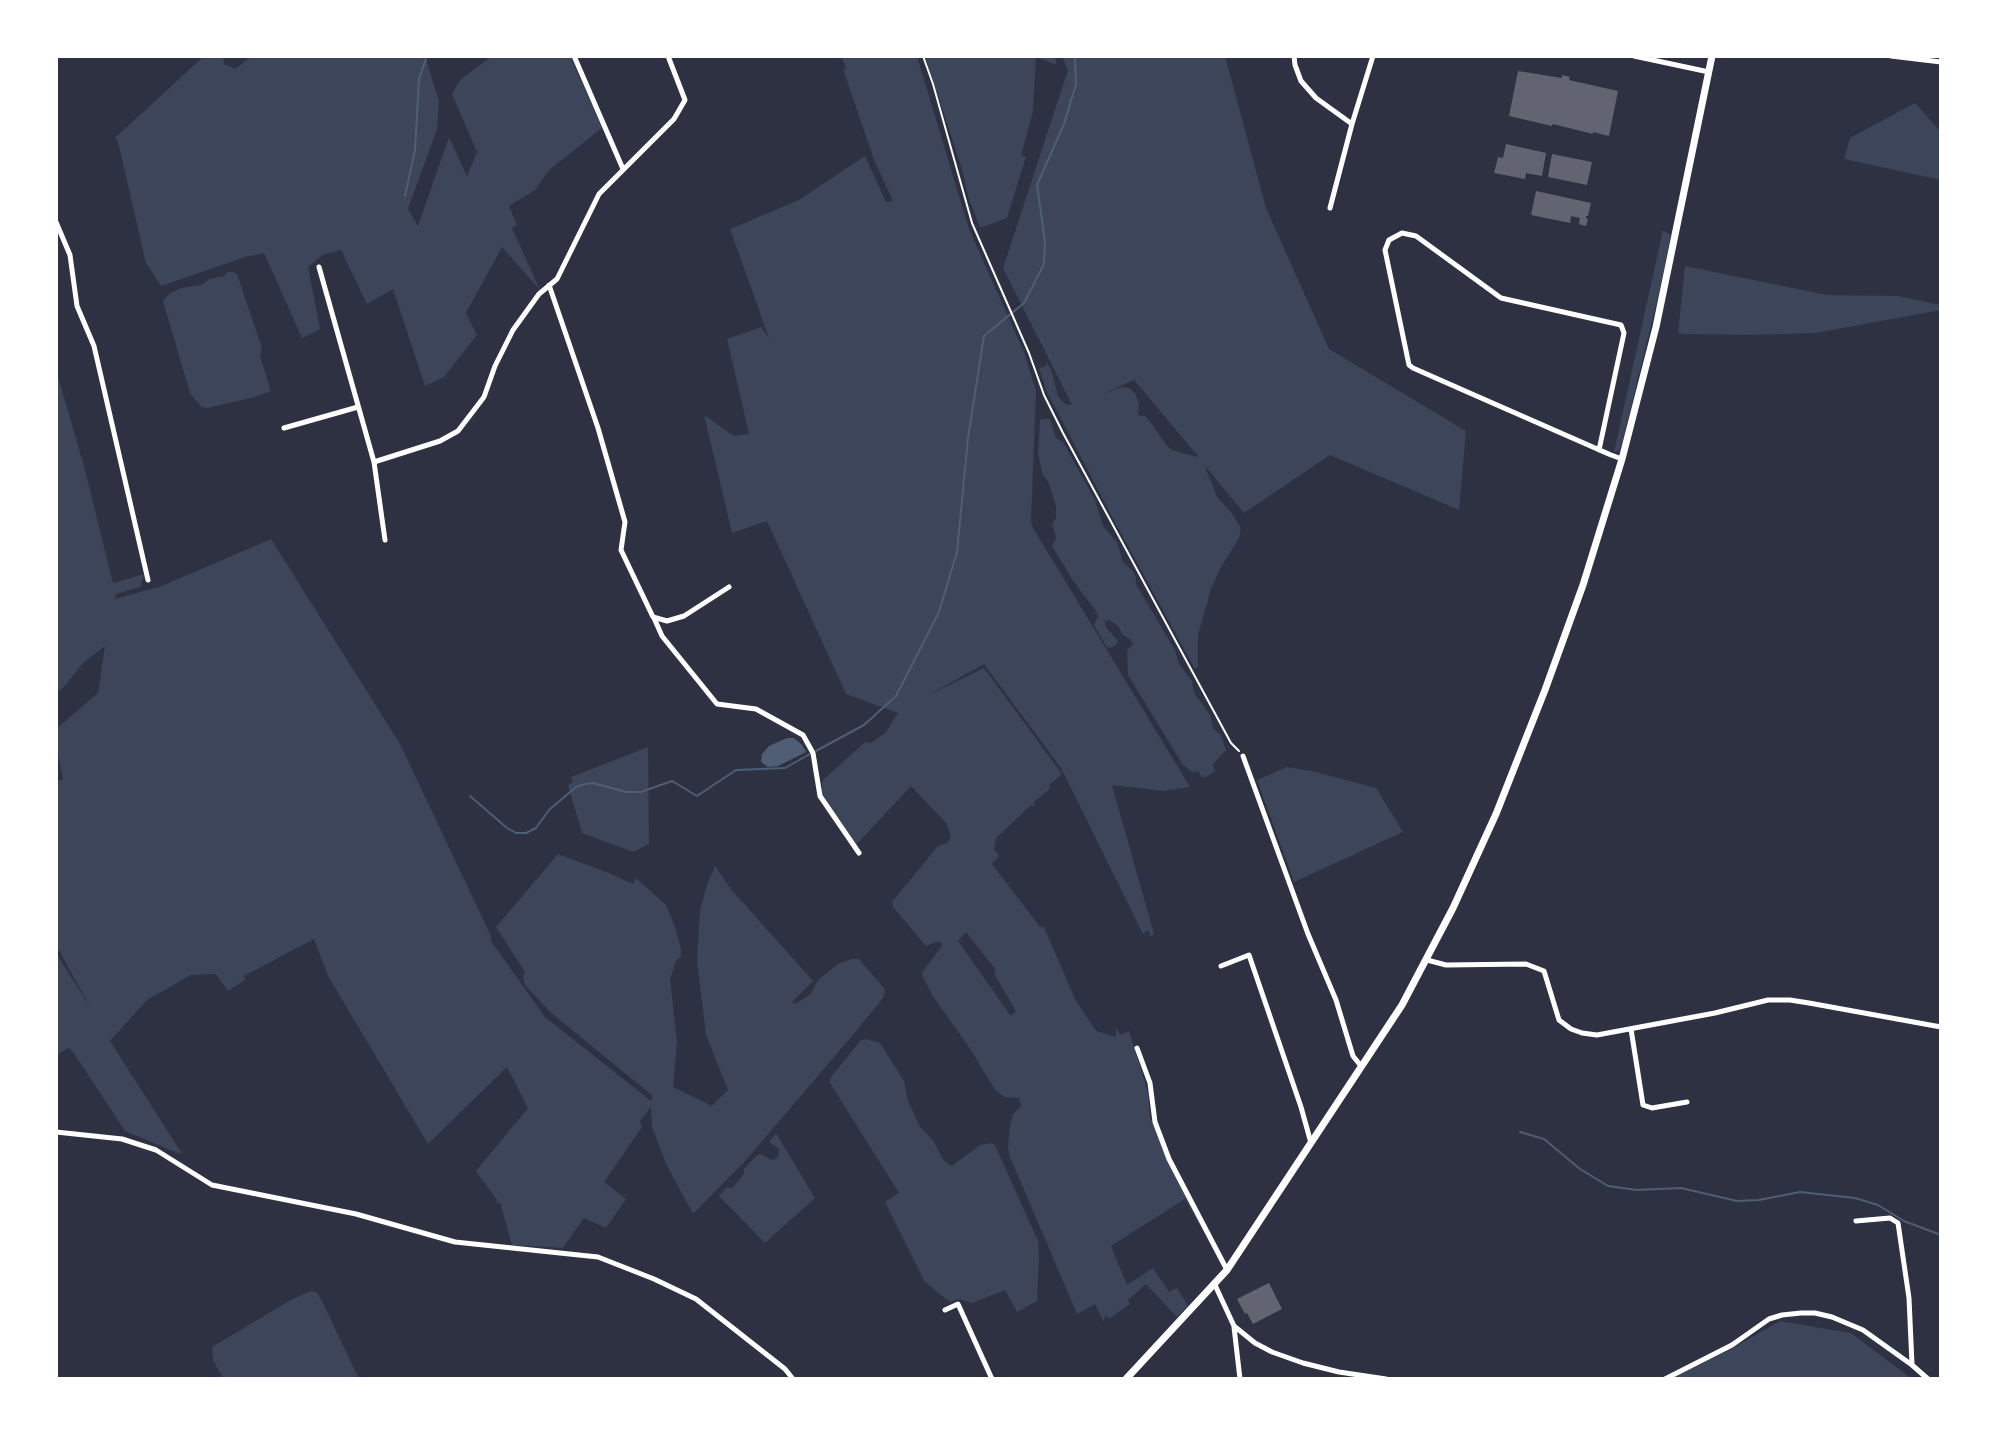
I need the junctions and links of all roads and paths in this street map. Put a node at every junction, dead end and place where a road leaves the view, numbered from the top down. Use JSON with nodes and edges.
{"nodes":[{"id":1,"x":574,"y":56,"type":"edge"},
{"id":2,"x":668,"y":56,"type":"edge"},
{"id":3,"x":923,"y":56,"type":"edge"},
{"id":4,"x":1294,"y":56,"type":"edge"},
{"id":5,"x":1373,"y":56,"type":"edge"},
{"id":6,"x":1634,"y":56,"type":"edge"},
{"id":7,"x":1712,"y":56,"type":"edge"},
{"id":8,"x":1891,"y":56,"type":"edge"},
{"id":9,"x":1941,"y":62,"type":"edge"},
{"id":10,"x":1709,"y":72,"type":"junction"},
{"id":11,"x":1352,"y":124,"type":"junction"},
{"id":12,"x":623,"y":169,"type":"junction"},
{"id":13,"x":1330,"y":208,"type":"dead end"},
{"id":14,"x":56,"y":222,"type":"edge"},
{"id":15,"x":319,"y":267,"type":"dead end"},
{"id":16,"x":549,"y":285,"type":"junction"},
{"id":17,"x":358,"y":407,"type":"junction"},
{"id":18,"x":284,"y":428,"type":"dead end"},
{"id":19,"x":1599,"y":450,"type":"junction"},
{"id":20,"x":1622,"y":459,"type":"junction"},
{"id":21,"x":374,"y":462,"type":"junction"},
{"id":22,"x":385,"y":540,"type":"dead end"},
{"id":23,"x":148,"y":580,"type":"dead end"},
{"id":24,"x":729,"y":587,"type":"dead end"},
{"id":25,"x":653,"y":617,"type":"junction"},
{"id":26,"x":1243,"y":756,"type":"joint"},
{"id":27,"x":859,"y":853,"type":"dead end"},
{"id":28,"x":1427,"y":960,"type":"junction"},
{"id":29,"x":1221,"y":966,"type":"dead end"},
{"id":30,"x":1941,"y":1027,"type":"edge"},
{"id":31,"x":1631,"y":1029,"type":"junction"},
{"id":32,"x":1137,"y":1048,"type":"dead end"},
{"id":33,"x":1361,"y":1066,"type":"junction"},
{"id":34,"x":1687,"y":1102,"type":"dead end"},
{"id":35,"x":56,"y":1132,"type":"edge"},
{"id":36,"x":1311,"y":1144,"type":"junction"},
{"id":37,"x":1856,"y":1221,"type":"dead end"},
{"id":38,"x":1227,"y":1270,"type":"junction"},
{"id":39,"x":1215,"y":1285,"type":"junction"},
{"id":40,"x":945,"y":1310,"type":"dead end"},
{"id":41,"x":1234,"y":1326,"type":"junction"},
{"id":42,"x":1912,"y":1365,"type":"junction"},
{"id":43,"x":793,"y":1379,"type":"edge"},
{"id":44,"x":992,"y":1379,"type":"edge"},
{"id":45,"x":1126,"y":1379,"type":"edge"},
{"id":46,"x":1240,"y":1379,"type":"edge"},
{"id":47,"x":1386,"y":1379,"type":"edge"},
{"id":48,"x":1665,"y":1379,"type":"edge"},
{"id":49,"x":1928,"y":1379,"type":"edge"}],
"edges":[{"from":1,"to":12,"type":"street"},
{"from":2,"to":12,"type":"street"},
{"from":3,"to":26,"type":"path"},
{"from":4,"to":11,"type":"street"},
{"from":5,"to":11,"type":"street"},
{"from":6,"to":10,"type":"street"},
{"from":7,"to":10,"type":"main road"},
{"from":8,"to":9,"type":"street"},
{"from":10,"to":20,"type":"main road"},
{"from":11,"to":13,"type":"street"},
{"from":12,"to":16,"type":"street"},
{"from":14,"to":23,"type":"street"},
{"from":15,"to":17,"type":"street"},
{"from":16,"to":21,"type":"street"},
{"from":16,"to":25,"type":"street"},
{"from":17,"to":18,"type":"street"},
{"from":17,"to":21,"type":"street"},
{"from":19,"to":19,"type":"street"},
{"from":19,"to":20,"type":"street"},
{"from":20,"to":28,"type":"main road"},
{"from":21,"to":22,"type":"street"},
{"from":24,"to":25,"type":"street"},
{"from":25,"to":27,"type":"street"},
{"from":26,"to":33,"type":"street"},
{"from":28,"to":31,"type":"street"},
{"from":28,"to":33,"type":"main road"},
{"from":29,"to":36,"type":"street"},
{"from":30,"to":31,"type":"street"},
{"from":31,"to":34,"type":"street"},
{"from":32,"to":38,"type":"street"},
{"from":33,"to":36,"type":"main road"},
{"from":35,"to":43,"type":"street"},
{"from":36,"to":38,"type":"main road"},
{"from":37,"to":42,"type":"street"},
{"from":38,"to":39,"type":"main road"},
{"from":39,"to":41,"type":"street"},
{"from":39,"to":45,"type":"main road"},
{"from":40,"to":44,"type":"street"},
{"from":41,"to":46,"type":"street"},
{"from":41,"to":47,"type":"street"},
{"from":42,"to":48,"type":"street"},
{"from":42,"to":49,"type":"street"}]}
